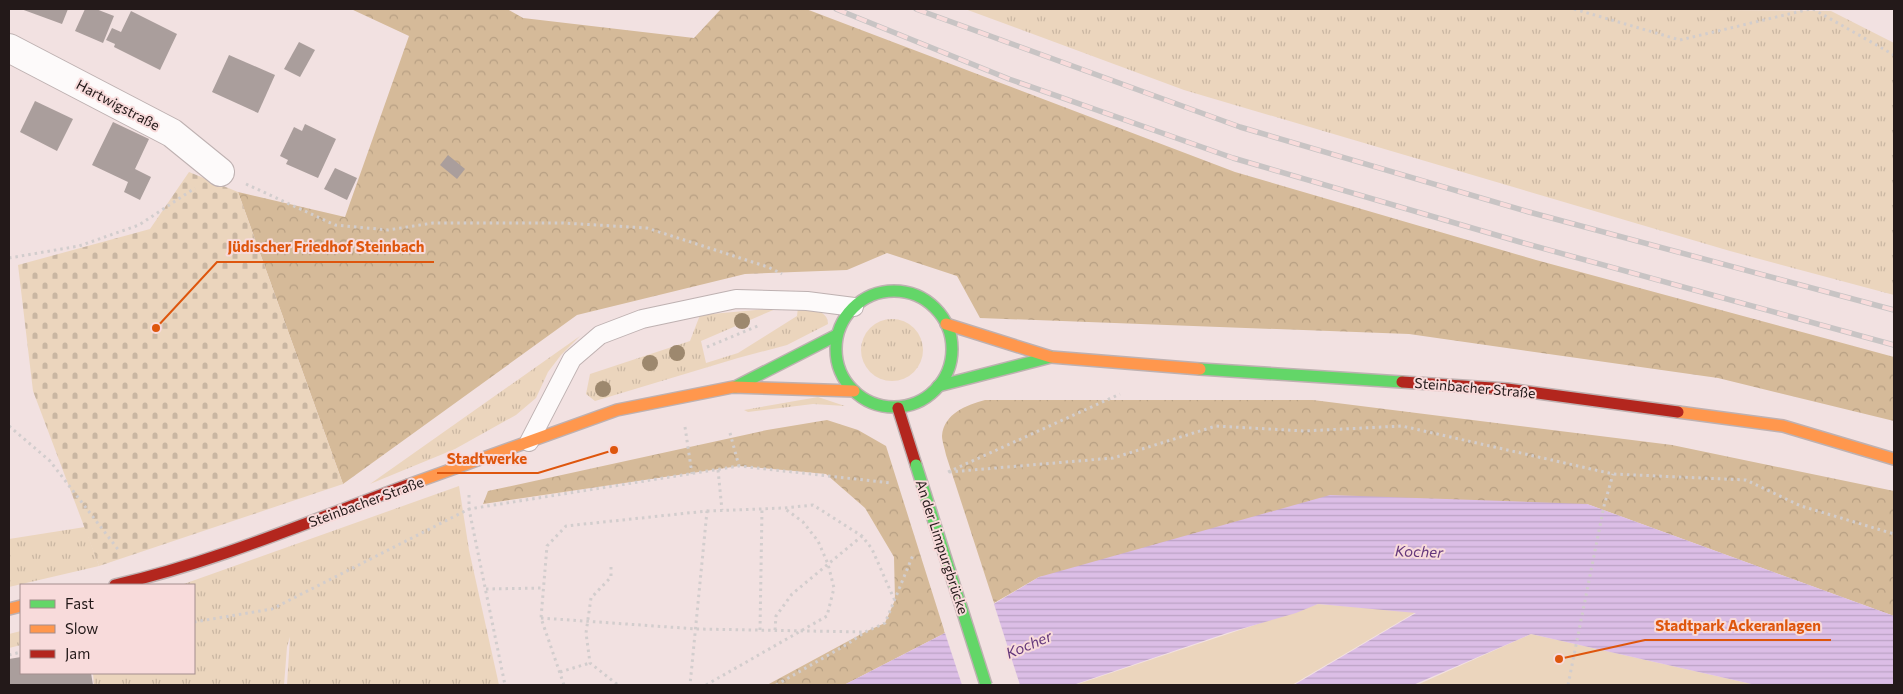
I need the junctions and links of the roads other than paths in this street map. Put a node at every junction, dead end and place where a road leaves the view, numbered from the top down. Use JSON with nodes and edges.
{"nodes":[{"id":1,"x":9,"y":48,"type":"edge"},
{"id":2,"x":220,"y":172,"type":"road end"},
{"id":3,"x":854,"y":307,"type":"junction"},
{"id":4,"x":946,"y":324,"type":"junction"},
{"id":5,"x":837,"y":335,"type":"junction"},
{"id":6,"x":1051,"y":357,"type":"junction"},
{"id":7,"x":938,"y":386,"type":"junction"},
{"id":8,"x":734,"y":387,"type":"junction"},
{"id":9,"x":854,"y":392,"type":"junction"},
{"id":10,"x":898,"y":408,"type":"junction"},
{"id":11,"x":529,"y":442,"type":"junction"},
{"id":12,"x":1894,"y":459,"type":"edge"},
{"id":13,"x":120,"y":584,"type":"edge"},
{"id":14,"x":986,"y":685,"type":"edge"}],
"edges":[{"from":1,"to":2,"type":"street","name":"Hartwigstraße"},
{"from":3,"to":4,"type":"main road"},
{"from":3,"to":5,"type":"main road"},
{"from":3,"to":11,"type":"lane"},
{"from":4,"to":6,"type":"main road","name":"Steinbacher Straße"},
{"from":4,"to":7,"type":"main road"},
{"from":5,"to":8,"type":"main road","name":"Steinbacher Straße"},
{"from":5,"to":9,"type":"main road"},
{"from":6,"to":7,"type":"main road","name":"Steinbacher Straße"},
{"from":6,"to":12,"type":"main road","name":"Steinbacher Straße"},
{"from":7,"to":10,"type":"main road"},
{"from":8,"to":9,"type":"main road","name":"Steinbacher Straße"},
{"from":8,"to":11,"type":"main road","name":"Steinbacher Straße"},
{"from":9,"to":10,"type":"main road"},
{"from":10,"to":14,"type":"main road","name":"An der Limpurgbrücke","bridge":true},
{"from":11,"to":13,"type":"main road","name":"Steinbacher Straße"}]}
